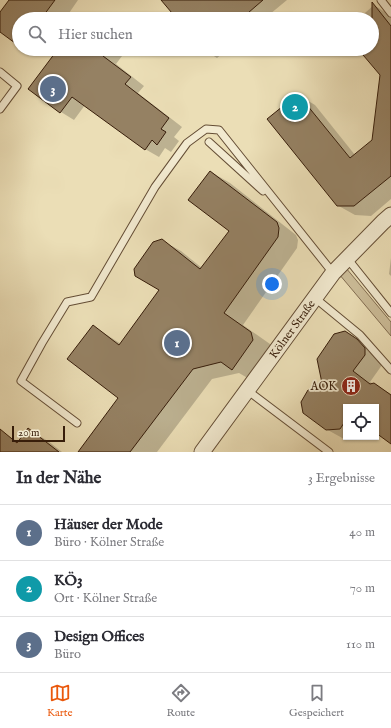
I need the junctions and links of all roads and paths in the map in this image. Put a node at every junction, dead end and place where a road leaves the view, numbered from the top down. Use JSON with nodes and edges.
{"nodes":[{"id":1,"x":381,"y":0,"type":"edge"},
{"id":2,"x":391,"y":13,"type":"edge"},
{"id":3,"x":0,"y":72,"type":"edge"},
{"id":4,"x":0,"y":110,"type":"edge"},
{"id":5,"x":209,"y":142,"type":"dead end"},
{"id":6,"x":279,"y":206,"type":"junction"},
{"id":7,"x":391,"y":215,"type":"edge"},
{"id":8,"x":347,"y":258,"type":"junction"},
{"id":9,"x":333,"y":273,"type":"junction"},
{"id":10,"x":315,"y":298,"type":"junction"},
{"id":11,"x":391,"y":313,"type":"edge"},
{"id":12,"x":391,"y":370,"type":"edge"},
{"id":13,"x":247,"y":390,"type":"junction"},
{"id":14,"x":77,"y":423,"type":"dead end"},
{"id":15,"x":202,"y":452,"type":"edge"},
{"id":16,"x":329,"y":452,"type":"edge"}],
"edges":[{"from":1,"to":2,"type":"lane"},
{"from":3,"to":4,"type":"lane"},
{"from":5,"to":6,"type":"lane"},
{"from":6,"to":9,"type":"lane"},
{"from":6,"to":14,"type":"lane"},
{"from":7,"to":8,"type":"street","name":"Kölner Straße"},
{"from":8,"to":9,"type":"street","name":"Kölner Straße"},
{"from":8,"to":11,"type":"lane"},
{"from":9,"to":10,"type":"street","name":"Kölner Straße"},
{"from":10,"to":12,"type":"lane"},
{"from":10,"to":13,"type":"street","name":"Kölner Straße"},
{"from":13,"to":15,"type":"street","name":"Kölner Straße"},
{"from":13,"to":16,"type":"lane"}]}
